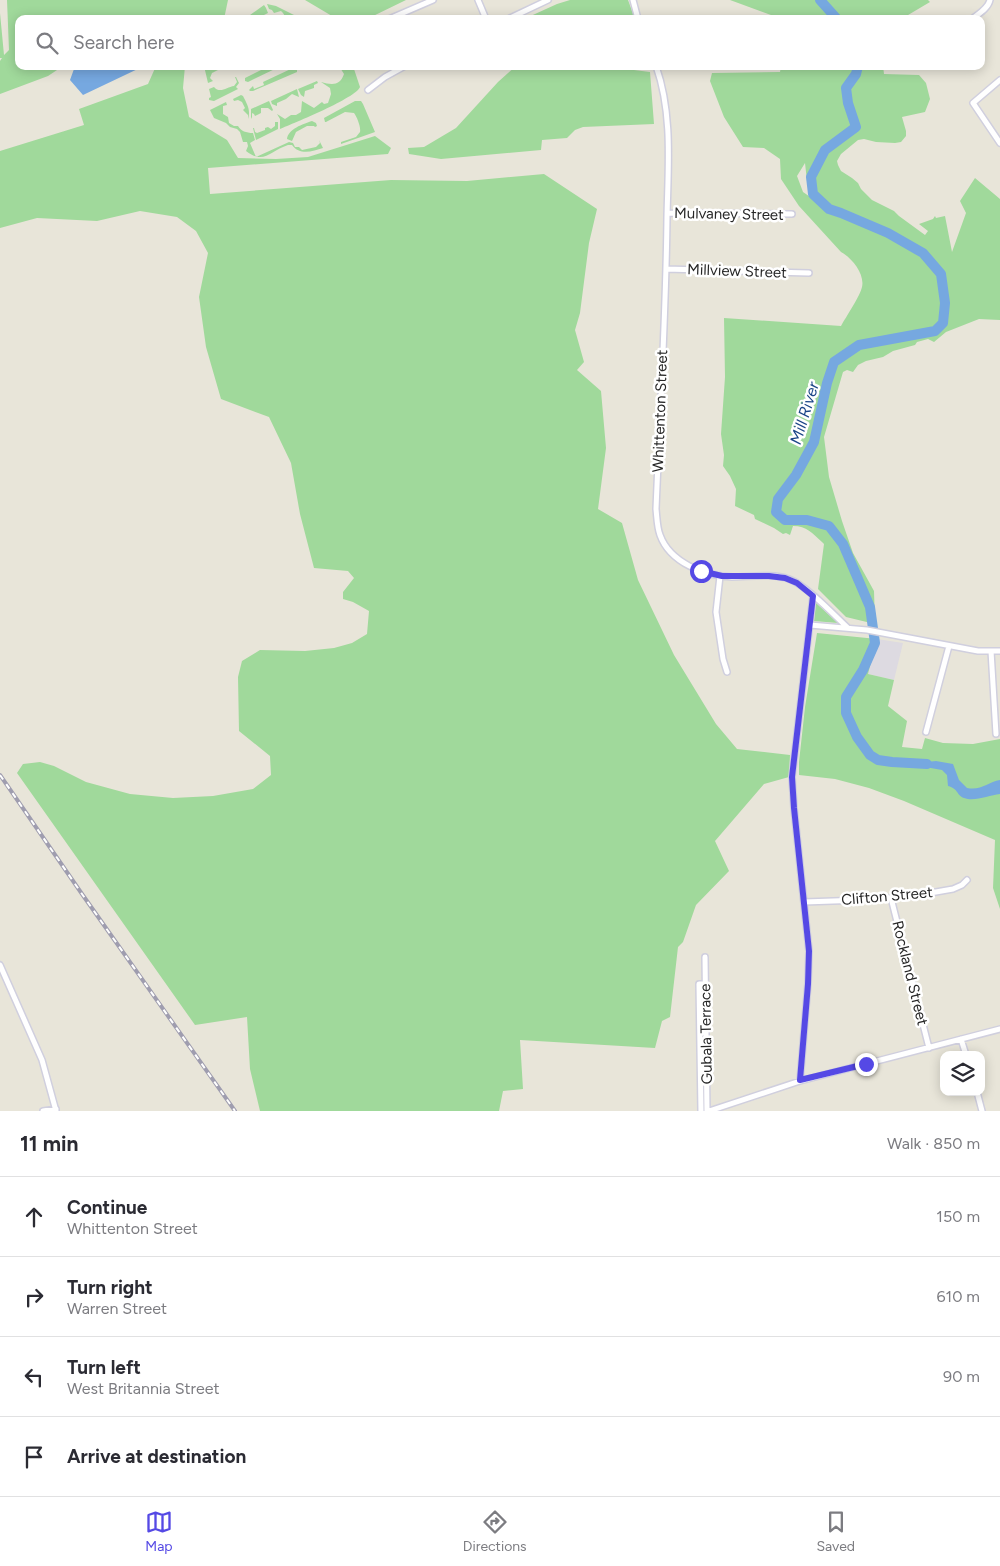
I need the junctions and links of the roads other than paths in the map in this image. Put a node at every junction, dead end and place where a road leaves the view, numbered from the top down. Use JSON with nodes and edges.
{"nodes":[{"id":1,"x":433,"y":0,"type":"edge"},
{"id":2,"x":478,"y":0,"type":"edge"},
{"id":3,"x":548,"y":0,"type":"edge"},
{"id":4,"x":633,"y":0,"type":"edge"},
{"id":5,"x":990,"y":0,"type":"edge"},
{"id":6,"x":399,"y":15,"type":"edge"},
{"id":7,"x":484,"y":15,"type":"edge"},
{"id":8,"x":516,"y":15,"type":"edge"},
{"id":9,"x":637,"y":15,"type":"edge"},
{"id":10,"x":977,"y":15,"type":"edge"},
{"id":11,"x":398,"y":70,"type":"edge"},
{"id":12,"x":657,"y":70,"type":"edge"},
{"id":13,"x":1000,"y":80,"type":"edge"},
{"id":14,"x":368,"y":90,"type":"dead end"},
{"id":15,"x":1000,"y":143,"type":"edge"},
{"id":16,"x":667,"y":213,"type":"junction"},
{"id":17,"x":792,"y":214,"type":"dead end"},
{"id":18,"x":666,"y":268,"type":"junction"},
{"id":19,"x":809,"y":272,"type":"dead end"},
{"id":20,"x":720,"y":576,"type":"junction"},
{"id":21,"x":813,"y":596,"type":"junction"},
{"id":22,"x":810,"y":625,"type":"junction"},
{"id":23,"x":848,"y":628,"type":"junction"},
{"id":24,"x":949,"y":646,"type":"junction"},
{"id":25,"x":991,"y":651,"type":"junction"},
{"id":26,"x":1000,"y":651,"type":"edge"},
{"id":27,"x":727,"y":672,"type":"dead end"},
{"id":28,"x":926,"y":732,"type":"dead end"},
{"id":29,"x":996,"y":734,"type":"dead end"},
{"id":30,"x":967,"y":880,"type":"dead end"},
{"id":31,"x":891,"y":898,"type":"junction"},
{"id":32,"x":804,"y":902,"type":"junction"},
{"id":33,"x":705,"y":957,"type":"dead end"},
{"id":34,"x":0,"y":965,"type":"edge"},
{"id":35,"x":705,"y":984,"type":"junction"},
{"id":36,"x":1000,"y":1029,"type":"edge"},
{"id":37,"x":961,"y":1039,"type":"junction"},
{"id":38,"x":929,"y":1048,"type":"junction"},
{"id":39,"x":965,"y":1051,"type":"edge"},
{"id":40,"x":800,"y":1080,"type":"junction"},
{"id":41,"x":977,"y":1096,"type":"edge"},
{"id":42,"x":56,"y":1110,"type":"edge"},
{"id":43,"x":44,"y":1111,"type":"edge"},
{"id":44,"x":701,"y":1111,"type":"edge"},
{"id":45,"x":708,"y":1111,"type":"edge"},
{"id":46,"x":982,"y":1111,"type":"edge"}],
"edges":[{"from":1,"to":6,"type":"street"},
{"from":2,"to":7,"type":"street"},
{"from":3,"to":8,"type":"street"},
{"from":4,"to":9,"type":"street"},
{"from":5,"to":10,"type":"street"},
{"from":11,"to":14,"type":"street"},
{"from":12,"to":16,"type":"street","name":"Whittenton Street"},
{"from":13,"to":15,"type":"street"},
{"from":16,"to":17,"type":"street","name":"Mulvaney Street"},
{"from":16,"to":18,"type":"street","name":"Whittenton Street"},
{"from":18,"to":19,"type":"street","name":"Millview Street"},
{"from":18,"to":20,"type":"street","name":"Whittenton Street"},
{"from":20,"to":21,"type":"street","name":"Whittenton Street"},
{"from":20,"to":27,"type":"street"},
{"from":21,"to":22,"type":"street"},
{"from":21,"to":23,"type":"street","name":"Whittenton Street"},
{"from":22,"to":23,"type":"street"},
{"from":22,"to":32,"type":"street"},
{"from":23,"to":24,"type":"street"},
{"from":24,"to":25,"type":"street"},
{"from":24,"to":28,"type":"street"},
{"from":25,"to":26,"type":"street"},
{"from":25,"to":29,"type":"street"},
{"from":30,"to":31,"type":"street","name":"Clifton Street"},
{"from":31,"to":32,"type":"street","name":"Clifton Street"},
{"from":31,"to":38,"type":"street","name":"Rockland Street"},
{"from":32,"to":40,"type":"street"},
{"from":33,"to":35,"type":"street","name":"Gubala Terrace"},
{"from":34,"to":42,"type":"street"},
{"from":35,"to":44,"type":"street","name":"Gubala Terrace"},
{"from":35,"to":45,"type":"street","name":"Gubala Terrace"},
{"from":36,"to":37,"type":"street"},
{"from":37,"to":38,"type":"street"},
{"from":37,"to":39,"type":"street"},
{"from":38,"to":40,"type":"street"},
{"from":40,"to":45,"type":"street"},
{"from":41,"to":46,"type":"street"},
{"from":42,"to":43,"type":"street"}]}
